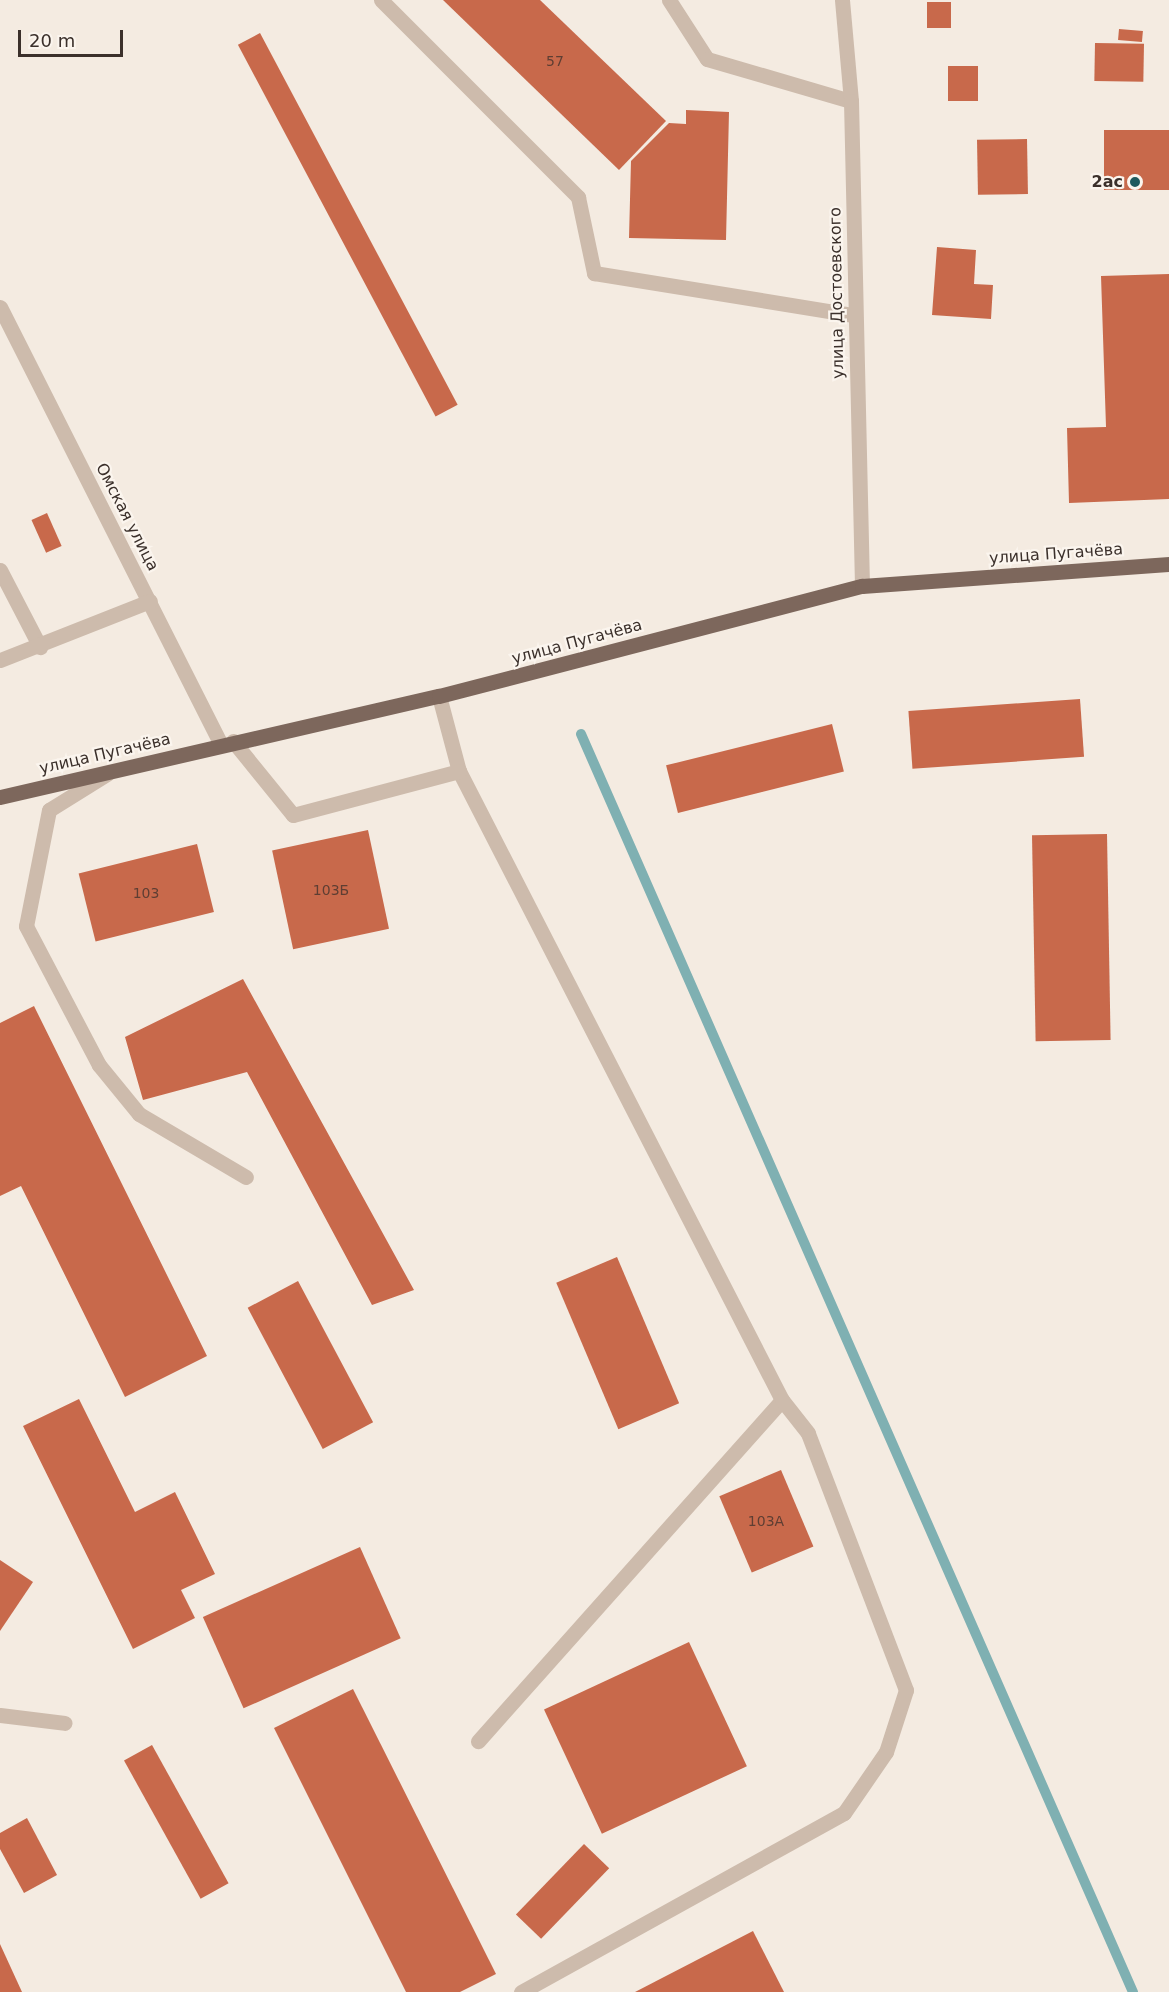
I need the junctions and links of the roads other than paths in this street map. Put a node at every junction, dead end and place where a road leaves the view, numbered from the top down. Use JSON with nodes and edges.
{"nodes":[{"id":1,"x":381,"y":0,"type":"edge"},
{"id":2,"x":669,"y":0,"type":"edge"},
{"id":3,"x":842,"y":0,"type":"edge"},
{"id":4,"x":851,"y":101,"type":"junction"},
{"id":5,"x":0,"y":307,"type":"edge"},
{"id":6,"x":854,"y":315,"type":"junction"},
{"id":7,"x":1169,"y":564,"type":"edge"},
{"id":8,"x":0,"y":570,"type":"edge"},
{"id":9,"x":862,"y":586,"type":"junction"},
{"id":10,"x":150,"y":601,"type":"junction"},
{"id":11,"x":40,"y":647,"type":"junction"},
{"id":12,"x":0,"y":660,"type":"edge"},
{"id":13,"x":440,"y":696,"type":"junction"},
{"id":14,"x":227,"y":743,"type":"junction"},
{"id":15,"x":459,"y":771,"type":"junction"},
{"id":16,"x":107,"y":774,"type":"junction"},
{"id":17,"x":0,"y":797,"type":"edge"},
{"id":18,"x":246,"y":1177,"type":"dead end"},
{"id":19,"x":782,"y":1400,"type":"junction"},
{"id":20,"x":0,"y":1715,"type":"edge"},
{"id":21,"x":65,"y":1723,"type":"dead end"},
{"id":22,"x":478,"y":1741,"type":"dead end"},
{"id":23,"x":521,"y":1992,"type":"edge"}],
"edges":[{"from":1,"to":6,"type":"street"},
{"from":2,"to":4,"type":"street"},
{"from":3,"to":4,"type":"street","name":"улица Достоевского"},
{"from":4,"to":6,"type":"street","name":"улица Достоевского"},
{"from":5,"to":10,"type":"street","name":"Омская улица"},
{"from":6,"to":9,"type":"street","name":"улица Достоевского"},
{"from":7,"to":9,"type":"main road","name":"улица Пугачёва"},
{"from":8,"to":11,"type":"street"},
{"from":9,"to":13,"type":"main road","name":"улица Пугачёва"},
{"from":10,"to":11,"type":"street"},
{"from":10,"to":14,"type":"street","name":"Омская улица"},
{"from":11,"to":12,"type":"street"},
{"from":13,"to":14,"type":"main road","name":"улица Пугачёва"},
{"from":13,"to":15,"type":"street"},
{"from":14,"to":15,"type":"street","name":"Омская улица"},
{"from":14,"to":16,"type":"main road","name":"улица Пугачёва"},
{"from":15,"to":19,"type":"street"},
{"from":16,"to":17,"type":"main road","name":"улица Пугачёва"},
{"from":16,"to":18,"type":"street"},
{"from":19,"to":22,"type":"street"},
{"from":19,"to":23,"type":"street"},
{"from":20,"to":21,"type":"street"}]}
